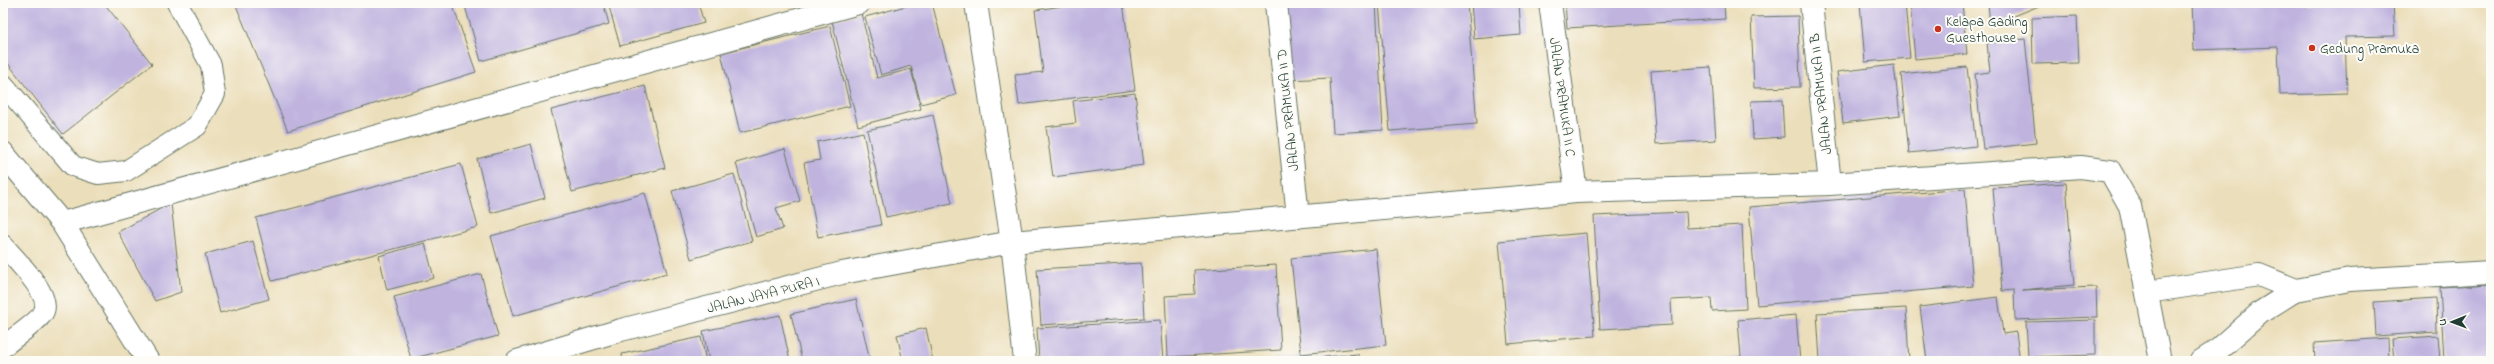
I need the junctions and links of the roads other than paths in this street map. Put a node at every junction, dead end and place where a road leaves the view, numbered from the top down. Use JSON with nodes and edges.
{"nodes":[{"id":1,"x":177,"y":3,"type":"edge"},
{"id":2,"x":860,"y":3,"type":"edge"},
{"id":3,"x":976,"y":3,"type":"edge"},
{"id":4,"x":1276,"y":3,"type":"edge"},
{"id":5,"x":1550,"y":3,"type":"edge"},
{"id":6,"x":1811,"y":3,"type":"edge"},
{"id":7,"x":3,"y":84,"type":"edge"},
{"id":8,"x":3,"y":153,"type":"edge"},
{"id":9,"x":1830,"y":184,"type":"junction"},
{"id":10,"x":1576,"y":192,"type":"junction"},
{"id":11,"x":1298,"y":217,"type":"junction"},
{"id":12,"x":62,"y":223,"type":"junction"},
{"id":13,"x":1012,"y":242,"type":"junction"},
{"id":14,"x":3,"y":245,"type":"edge"},
{"id":15,"x":2491,"y":272,"type":"edge"},
{"id":16,"x":2296,"y":290,"type":"junction"},
{"id":17,"x":2147,"y":292,"type":"junction"},
{"id":18,"x":3,"y":347,"type":"edge"},
{"id":19,"x":148,"y":361,"type":"edge"},
{"id":20,"x":517,"y":361,"type":"edge"},
{"id":21,"x":1025,"y":361,"type":"edge"},
{"id":22,"x":2160,"y":361,"type":"edge"},
{"id":23,"x":2200,"y":361,"type":"edge"}],
"edges":[{"from":1,"to":7,"type":"lane"},
{"from":2,"to":12,"type":"street"},
{"from":3,"to":13,"type":"street"},
{"from":4,"to":11,"type":"street","name":"JALAN PRAMUKA II D"},
{"from":5,"to":10,"type":"street","name":"JALAN PRAMUKA II C"},
{"from":6,"to":9,"type":"street","name":"JALAN PRAMUKA II B"},
{"from":8,"to":12,"type":"street"},
{"from":9,"to":10,"type":"street","name":"JALAN JAYA PURA I"},
{"from":9,"to":17,"type":"street","name":"JALAN JAYA PURA I"},
{"from":10,"to":11,"type":"street","name":"JALAN JAYA PURA I"},
{"from":11,"to":13,"type":"street","name":"JALAN JAYA PURA I"},
{"from":12,"to":19,"type":"street"},
{"from":13,"to":20,"type":"street","name":"JALAN JAYA PURA I"},
{"from":13,"to":21,"type":"street"},
{"from":14,"to":18,"type":"lane"},
{"from":15,"to":16,"type":"street"},
{"from":16,"to":17,"type":"street"},
{"from":16,"to":23,"type":"street"},
{"from":17,"to":22,"type":"street"}]}
